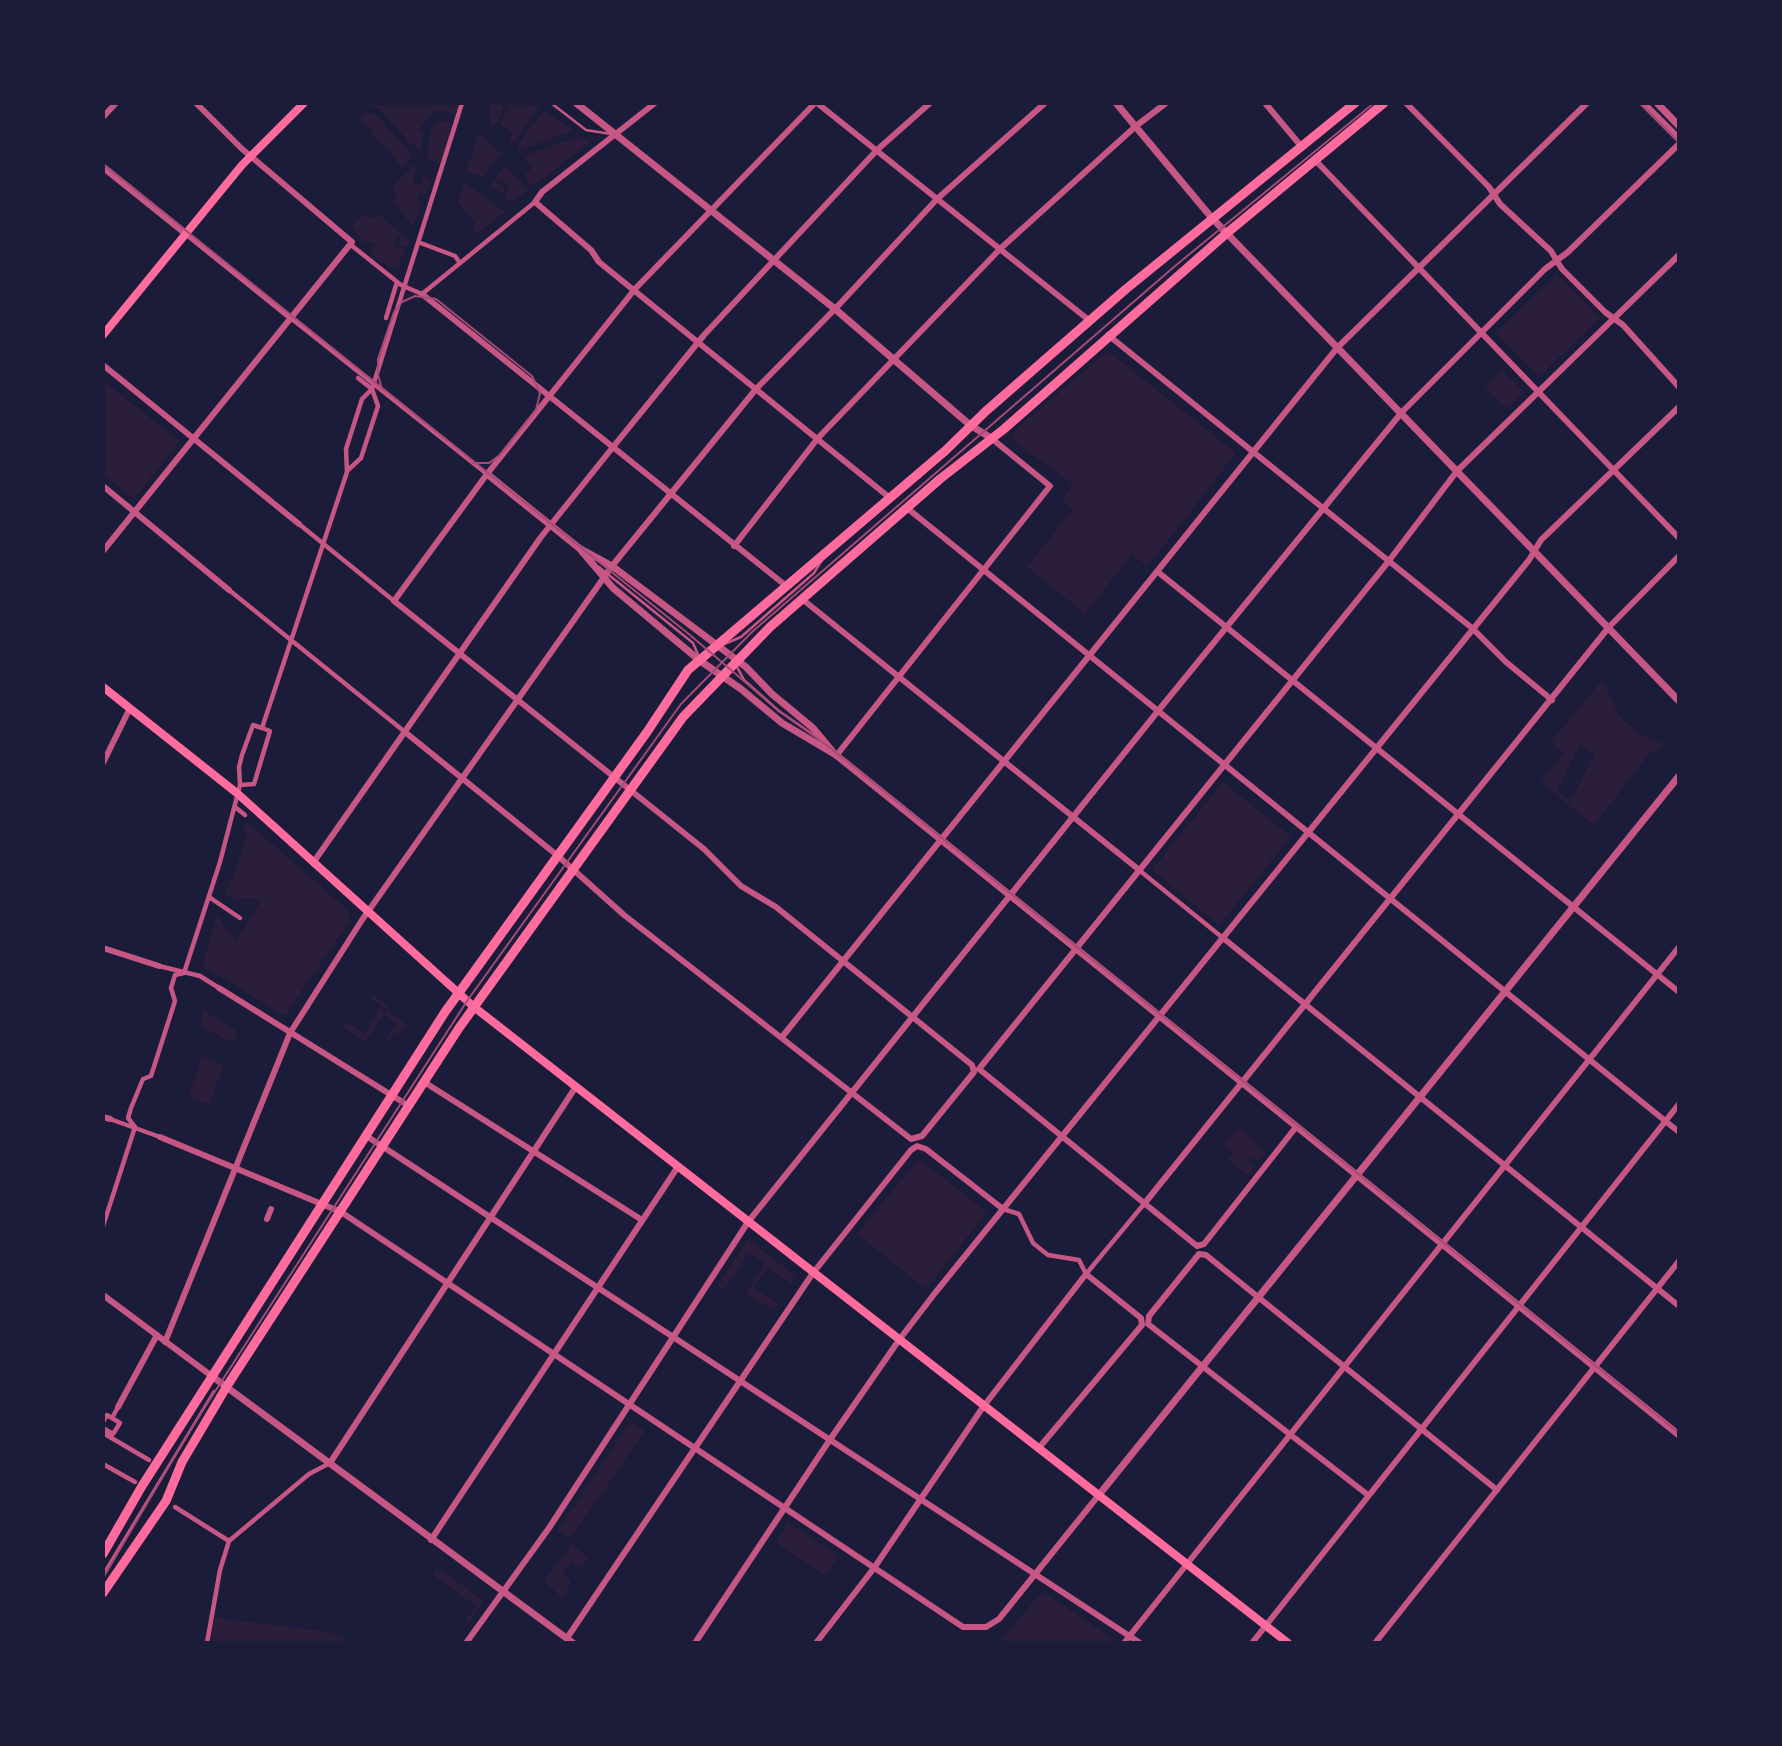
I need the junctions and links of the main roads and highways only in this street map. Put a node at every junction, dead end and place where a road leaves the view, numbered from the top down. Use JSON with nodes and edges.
{"nodes":[{"id":1,"x":304,"y":103,"type":"edge"},
{"id":2,"x":1354,"y":103,"type":"edge"},
{"id":3,"x":1384,"y":103,"type":"edge"},
{"id":4,"x":103,"y":335,"type":"edge"},
{"id":5,"x":103,"y":687,"type":"edge"},
{"id":6,"x":458,"y":994,"type":"junction"},
{"id":7,"x":474,"y":1007,"type":"junction"},
{"id":8,"x":103,"y":1554,"type":"edge"},
{"id":9,"x":103,"y":1593,"type":"edge"},
{"id":10,"x":1288,"y":1643,"type":"edge"}],
"edges":[{"from":1,"to":4,"type":"main road"},
{"from":2,"to":6,"type":"main road"},
{"from":3,"to":7,"type":"main road"},
{"from":5,"to":6,"type":"main road"},
{"from":6,"to":7,"type":"main road"},
{"from":6,"to":8,"type":"main road"},
{"from":7,"to":9,"type":"main road"},
{"from":7,"to":10,"type":"main road"}]}
